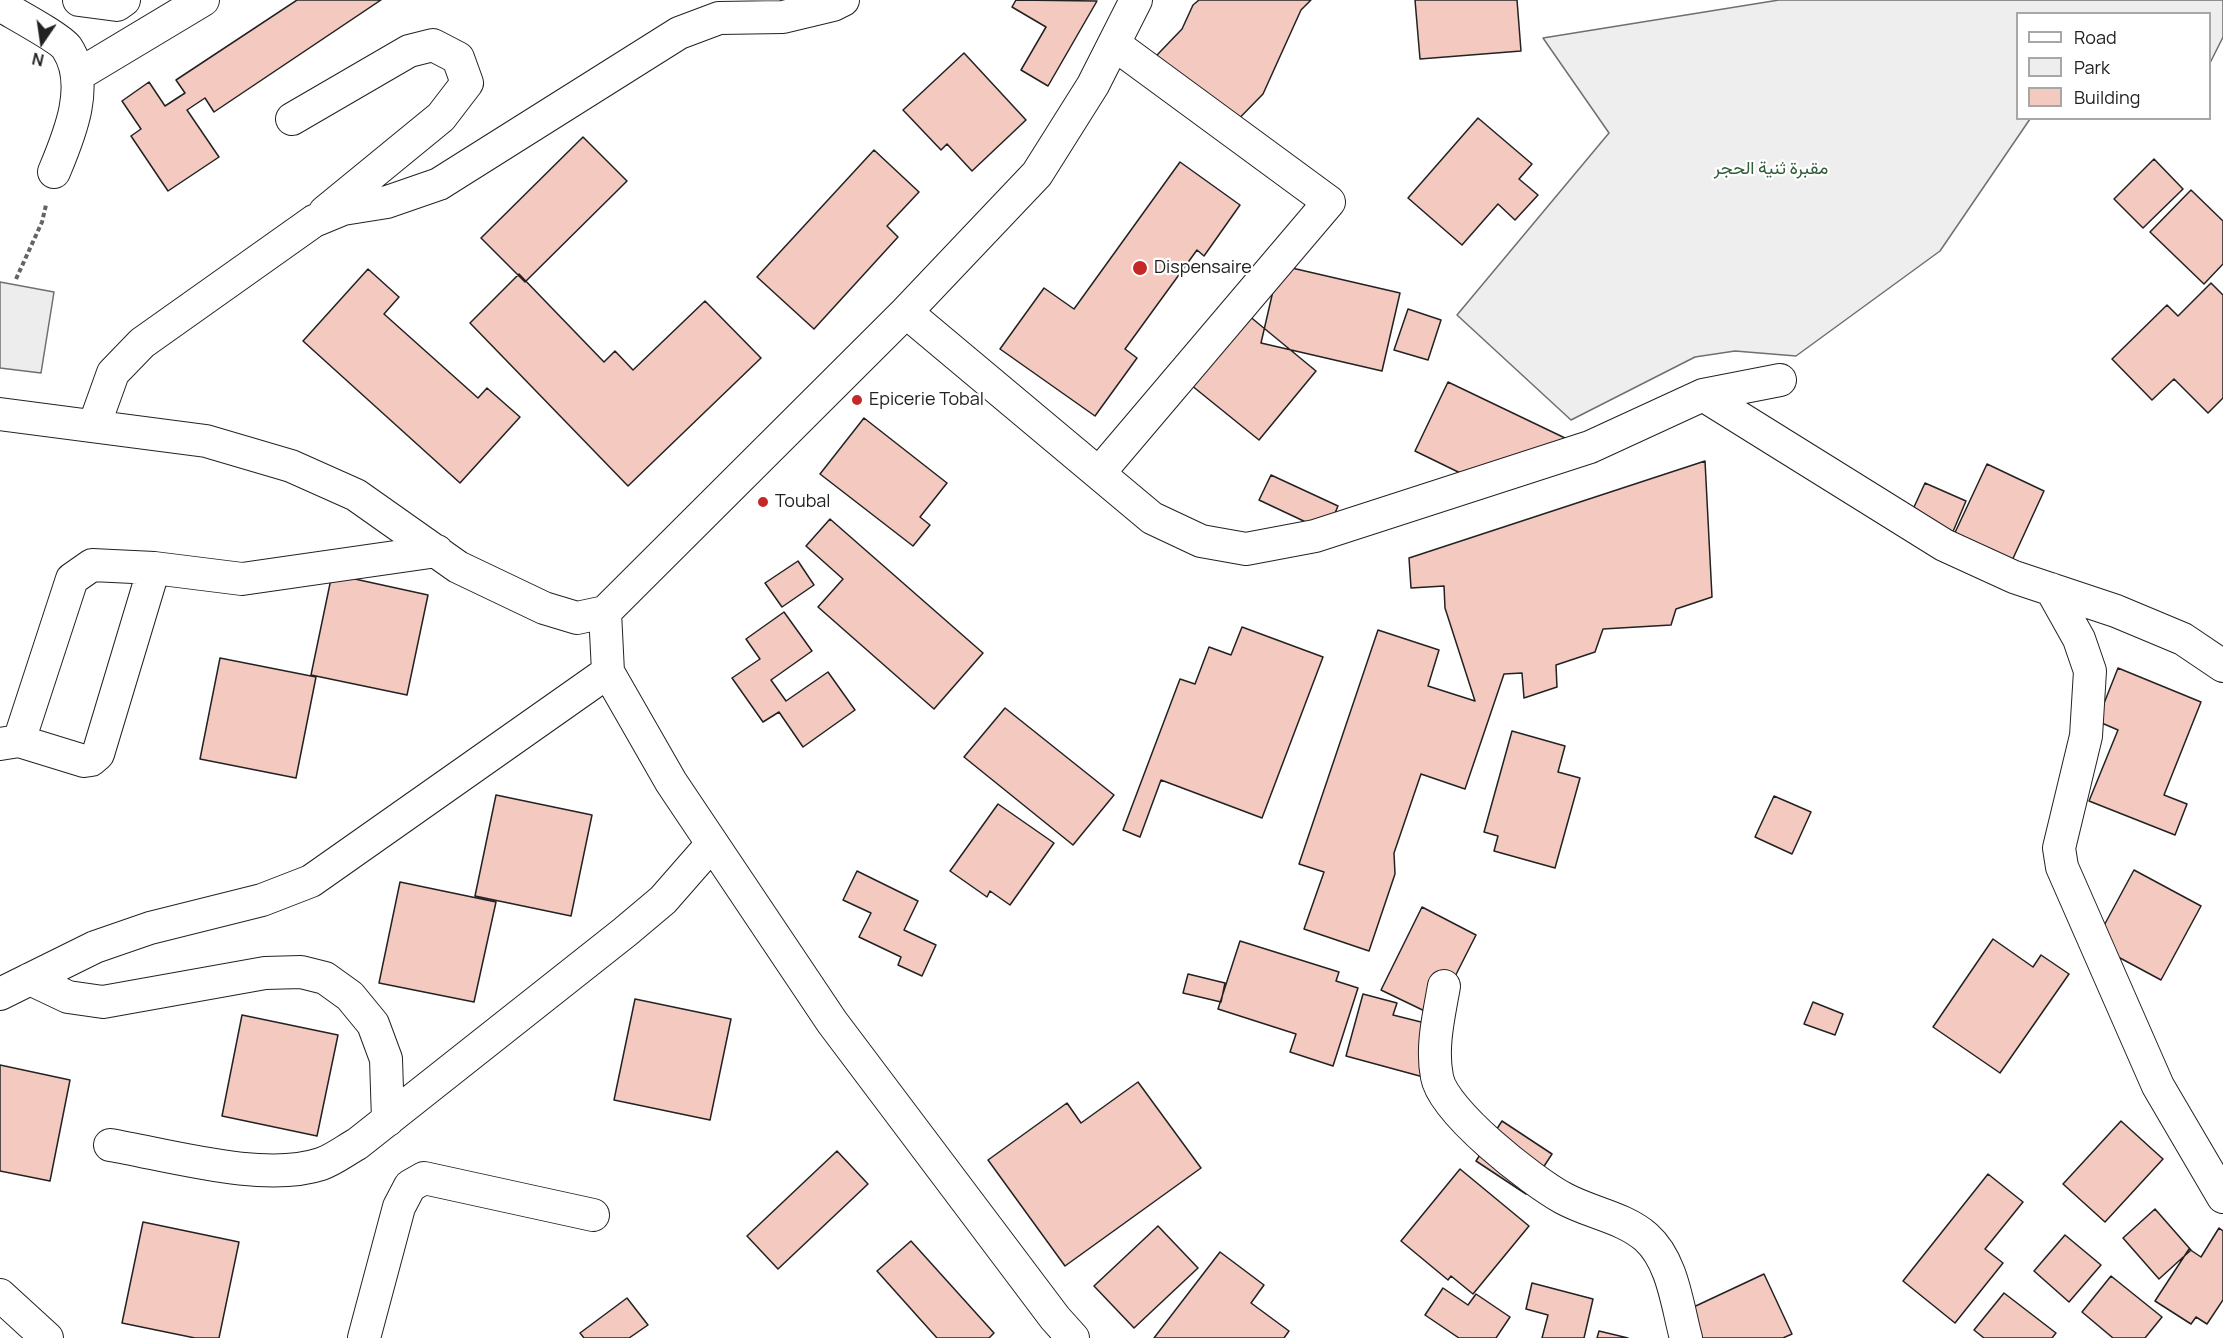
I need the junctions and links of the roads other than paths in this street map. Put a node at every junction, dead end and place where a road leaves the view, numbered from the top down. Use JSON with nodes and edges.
{"nodes":[{"id":1,"x":79,"y":0,"type":"edge"},
{"id":2,"x":124,"y":0,"type":"edge"},
{"id":3,"x":203,"y":0,"type":"edge"},
{"id":4,"x":843,"y":0,"type":"edge"},
{"id":5,"x":1136,"y":0,"type":"edge"},
{"id":6,"x":0,"y":5,"type":"edge"},
{"id":7,"x":1114,"y":44,"type":"junction"},
{"id":8,"x":78,"y":75,"type":"junction"},
{"id":9,"x":292,"y":119,"type":"dead end"},
{"id":10,"x":54,"y":172,"type":"road end"},
{"id":11,"x":314,"y":221,"type":"junction"},
{"id":12,"x":906,"y":312,"type":"junction"},
{"id":13,"x":1780,"y":380,"type":"dead end"},
{"id":14,"x":1704,"y":395,"type":"junction"},
{"id":15,"x":0,"y":414,"type":"edge"},
{"id":16,"x":94,"y":426,"type":"junction"},
{"id":17,"x":1099,"y":473,"type":"junction"},
{"id":18,"x":437,"y":551,"type":"junction"},
{"id":19,"x":154,"y":568,"type":"junction"},
{"id":20,"x":2051,"y":589,"type":"junction"},
{"id":21,"x":605,"y":612,"type":"junction"},
{"id":22,"x":2223,"y":666,"type":"edge"},
{"id":23,"x":608,"y":672,"type":"junction"},
{"id":24,"x":9,"y":742,"type":"edge"},
{"id":25,"x":712,"y":844,"type":"junction"},
{"id":26,"x":30,"y":979,"type":"junction"},
{"id":27,"x":1444,"y":986,"type":"dead end"},
{"id":28,"x":0,"y":994,"type":"edge"},
{"id":29,"x":388,"y":1120,"type":"junction"},
{"id":30,"x":110,"y":1145,"type":"dead end"},
{"id":31,"x":2223,"y":1197,"type":"edge"},
{"id":32,"x":593,"y":1215,"type":"dead end"},
{"id":33,"x":0,"y":1295,"type":"edge"},
{"id":34,"x":47,"y":1338,"type":"edge"},
{"id":35,"x":364,"y":1338,"type":"edge"},
{"id":36,"x":1073,"y":1338,"type":"edge"},
{"id":37,"x":1686,"y":1338,"type":"edge"}],
"edges":[{"from":1,"to":2,"type":"street"},
{"from":3,"to":8,"type":"street"},
{"from":4,"to":11,"type":"street"},
{"from":5,"to":7,"type":"street"},
{"from":6,"to":8,"type":"street"},
{"from":7,"to":12,"type":"street"},
{"from":7,"to":17,"type":"street"},
{"from":8,"to":10,"type":"street"},
{"from":9,"to":11,"type":"street"},
{"from":11,"to":16,"type":"street"},
{"from":12,"to":17,"type":"street"},
{"from":12,"to":21,"type":"street"},
{"from":13,"to":14,"type":"street"},
{"from":14,"to":17,"type":"street"},
{"from":14,"to":20,"type":"street"},
{"from":15,"to":16,"type":"street"},
{"from":16,"to":18,"type":"street"},
{"from":18,"to":19,"type":"street"},
{"from":18,"to":21,"type":"street"},
{"from":19,"to":24,"type":"street"},
{"from":19,"to":24,"type":"street"},
{"from":20,"to":22,"type":"street"},
{"from":20,"to":31,"type":"street"},
{"from":21,"to":23,"type":"street"},
{"from":23,"to":25,"type":"street"},
{"from":23,"to":26,"type":"street"},
{"from":25,"to":29,"type":"street"},
{"from":25,"to":36,"type":"street"},
{"from":26,"to":28,"type":"street"},
{"from":26,"to":29,"type":"street"},
{"from":27,"to":37,"type":"street"},
{"from":29,"to":30,"type":"street"},
{"from":32,"to":35,"type":"street"},
{"from":33,"to":34,"type":"street"}]}
